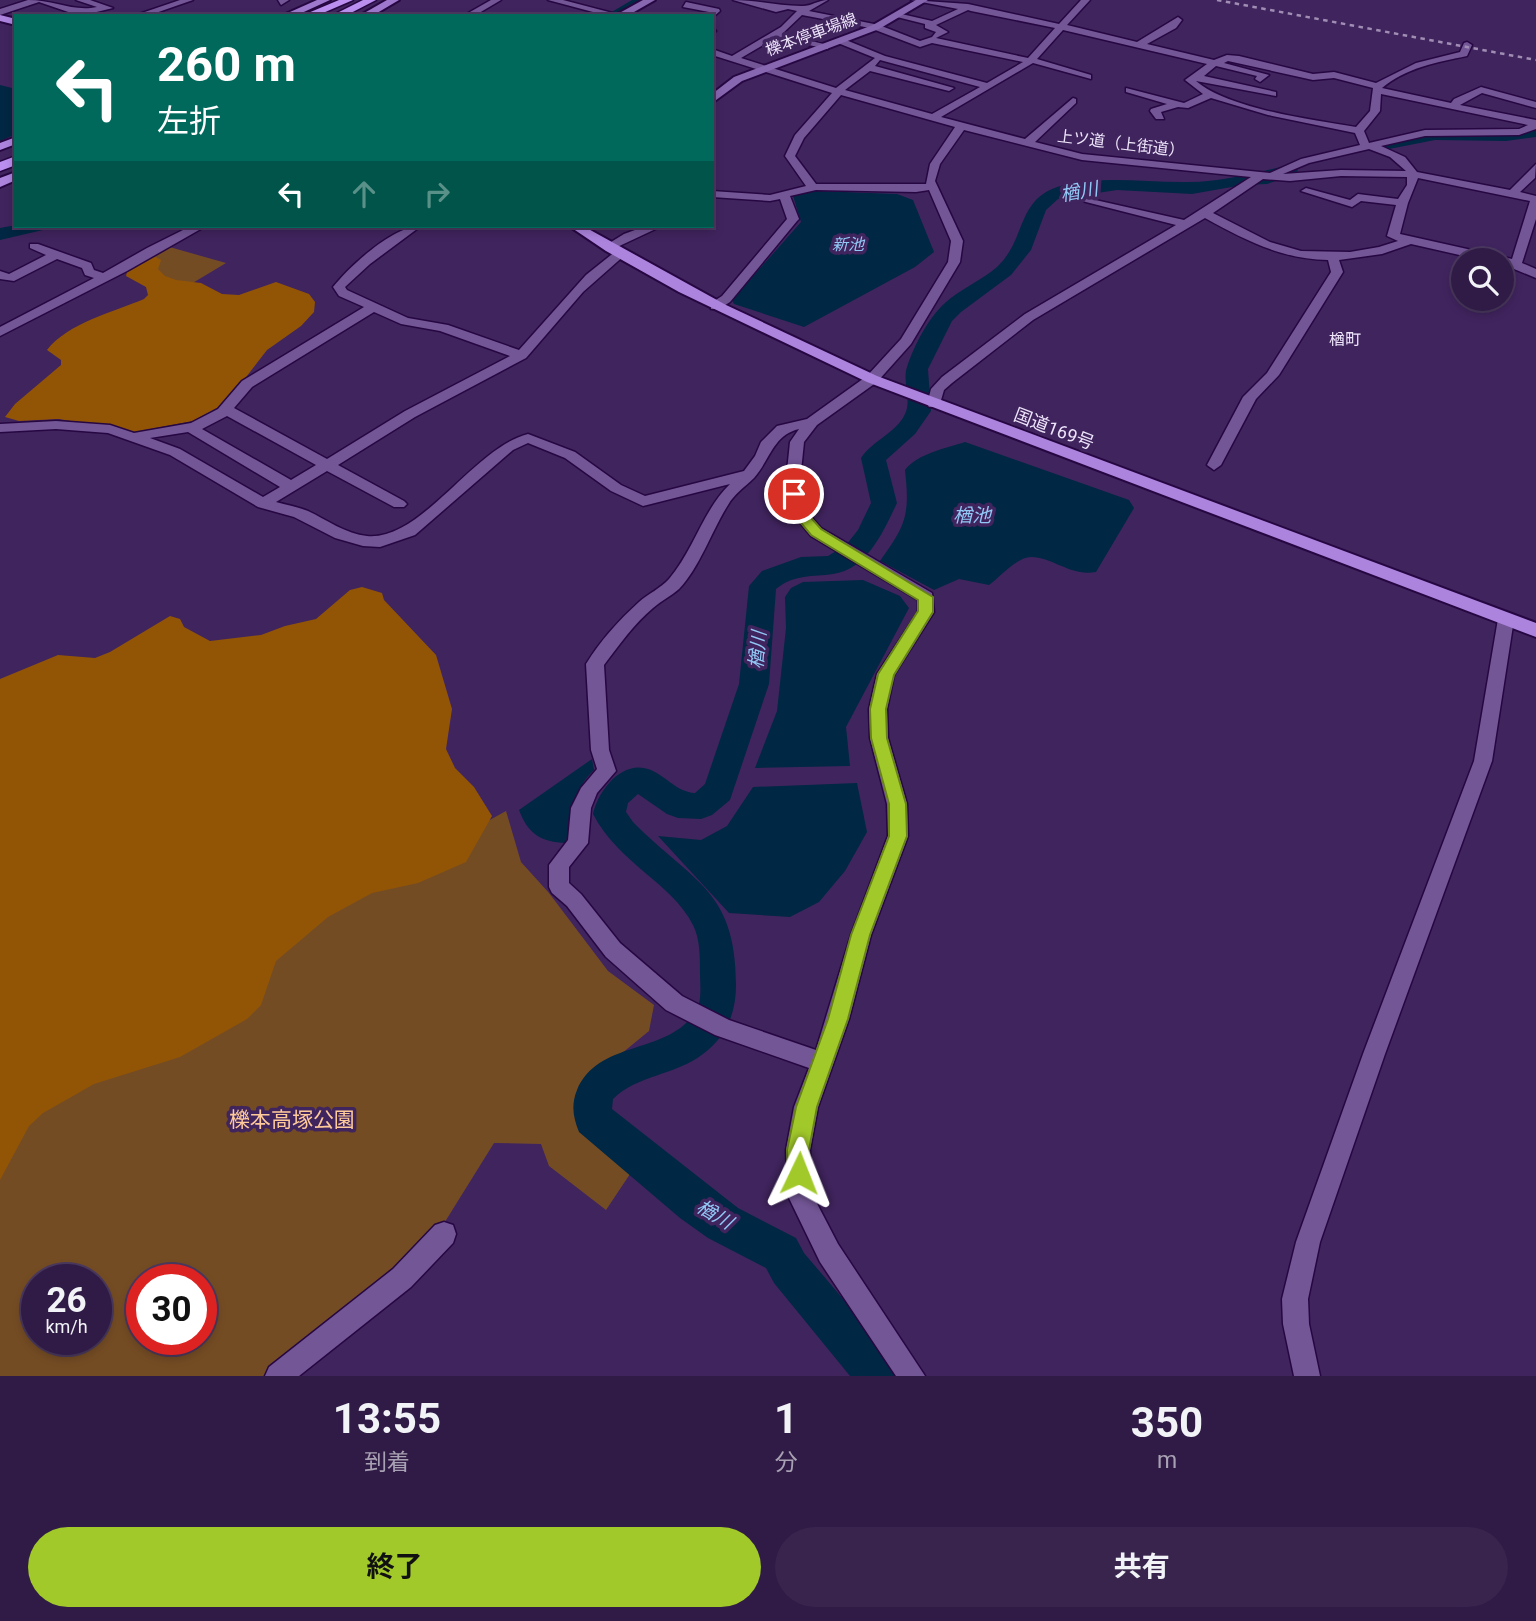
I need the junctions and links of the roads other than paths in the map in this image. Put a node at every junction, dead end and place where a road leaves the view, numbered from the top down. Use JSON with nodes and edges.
{"nodes":[{"id":1,"x":39,"y":0,"type":"edge"},
{"id":2,"x":80,"y":0,"type":"edge"},
{"id":3,"x":189,"y":0,"type":"edge"},
{"id":4,"x":325,"y":0,"type":"edge"},
{"id":5,"x":348,"y":0,"type":"edge"},
{"id":6,"x":356,"y":0,"type":"edge"},
{"id":7,"x":374,"y":0,"type":"edge"},
{"id":8,"x":394,"y":0,"type":"edge"},
{"id":9,"x":496,"y":0,"type":"edge"},
{"id":10,"x":552,"y":0,"type":"edge"},
{"id":11,"x":650,"y":0,"type":"edge"},
{"id":12,"x":737,"y":0,"type":"edge"},
{"id":13,"x":824,"y":0,"type":"edge"},
{"id":14,"x":915,"y":0,"type":"edge"},
{"id":15,"x":923,"y":0,"type":"edge"},
{"id":16,"x":1086,"y":0,"type":"edge"},
{"id":17,"x":691,"y":2,"type":"edge"},
{"id":18,"x":61,"y":7,"type":"junction"},
{"id":19,"x":968,"y":7,"type":"junction"},
{"id":20,"x":803,"y":11,"type":"junction"},
{"id":21,"x":0,"y":12,"type":"edge"},
{"id":22,"x":144,"y":14,"type":"edge"},
{"id":23,"x":291,"y":14,"type":"edge"},
{"id":24,"x":311,"y":14,"type":"edge"},
{"id":25,"x":326,"y":14,"type":"edge"},
{"id":26,"x":341,"y":14,"type":"edge"},
{"id":27,"x":350,"y":14,"type":"edge"},
{"id":28,"x":368,"y":14,"type":"edge"},
{"id":29,"x":471,"y":14,"type":"edge"},
{"id":30,"x":612,"y":14,"type":"edge"},
{"id":31,"x":624,"y":14,"type":"edge"},
{"id":32,"x":712,"y":14,"type":"edge"},
{"id":33,"x":900,"y":15,"type":"junction"},
{"id":34,"x":1178,"y":20,"type":"dead end"},
{"id":35,"x":933,"y":24,"type":"junction"},
{"id":36,"x":1059,"y":27,"type":"junction"},
{"id":37,"x":875,"y":28,"type":"junction"},
{"id":38,"x":774,"y":35,"type":"junction"},
{"id":39,"x":932,"y":40,"type":"junction"},
{"id":40,"x":841,"y":41,"type":"junction"},
{"id":41,"x":1138,"y":45,"type":"junction"},
{"id":42,"x":1467,"y":45,"type":"dead end"},
{"id":43,"x":825,"y":47,"type":"junction"},
{"id":44,"x":714,"y":52,"type":"edge"},
{"id":45,"x":735,"y":58,"type":"junction"},
{"id":46,"x":882,"y":58,"type":"junction"},
{"id":47,"x":1031,"y":60,"type":"junction"},
{"id":48,"x":1212,"y":64,"type":"junction"},
{"id":49,"x":867,"y":67,"type":"junction"},
{"id":50,"x":763,"y":68,"type":"junction"},
{"id":51,"x":1291,"y":71,"type":"junction"},
{"id":52,"x":1088,"y":77,"type":"dead end"},
{"id":53,"x":1193,"y":77,"type":"junction"},
{"id":54,"x":1260,"y":79,"type":"dead end"},
{"id":55,"x":1280,"y":82,"type":"dead end"},
{"id":56,"x":1226,"y":84,"type":"junction"},
{"id":57,"x":989,"y":86,"type":"junction"},
{"id":58,"x":1377,"y":88,"type":"junction"},
{"id":59,"x":1129,"y":90,"type":"dead end"},
{"id":60,"x":837,"y":92,"type":"junction"},
{"id":61,"x":974,"y":94,"type":"junction"},
{"id":62,"x":1273,"y":94,"type":"dead end"},
{"id":63,"x":1212,"y":95,"type":"junction"},
{"id":64,"x":714,"y":98,"type":"edge"},
{"id":65,"x":1073,"y":101,"type":"dead end"},
{"id":66,"x":1178,"y":104,"type":"junction"},
{"id":67,"x":1536,"y":105,"type":"edge"},
{"id":68,"x":1453,"y":108,"type":"junction"},
{"id":69,"x":933,"y":117,"type":"junction"},
{"id":70,"x":1160,"y":117,"type":"dead end"},
{"id":71,"x":1536,"y":124,"type":"edge"},
{"id":72,"x":961,"y":126,"type":"junction"},
{"id":73,"x":1359,"y":131,"type":"junction"},
{"id":74,"x":1536,"y":137,"type":"edge"},
{"id":75,"x":1026,"y":144,"type":"junction"},
{"id":76,"x":1375,"y":147,"type":"junction"},
{"id":77,"x":1536,"y":167,"type":"edge"},
{"id":78,"x":1413,"y":174,"type":"junction"},
{"id":79,"x":1264,"y":176,"type":"junction"},
{"id":80,"x":932,"y":186,"type":"junction"},
{"id":81,"x":812,"y":187,"type":"junction"},
{"id":82,"x":1306,"y":191,"type":"dead end"},
{"id":83,"x":714,"y":194,"type":"edge"},
{"id":84,"x":784,"y":194,"type":"junction"},
{"id":85,"x":1513,"y":194,"type":"junction"},
{"id":86,"x":1086,"y":199,"type":"dead end"},
{"id":87,"x":1536,"y":200,"type":"edge"},
{"id":88,"x":1402,"y":203,"type":"junction"},
{"id":89,"x":1205,"y":213,"type":"junction"},
{"id":90,"x":1185,"y":224,"type":"junction"},
{"id":91,"x":196,"y":228,"type":"edge"},
{"id":92,"x":412,"y":228,"type":"edge"},
{"id":93,"x":578,"y":228,"type":"edge"},
{"id":94,"x":650,"y":228,"type":"edge"},
{"id":95,"x":1409,"y":240,"type":"junction"},
{"id":96,"x":34,"y":246,"type":"dead end"},
{"id":97,"x":615,"y":251,"type":"junction"},
{"id":98,"x":55,"y":255,"type":"junction"},
{"id":99,"x":1332,"y":255,"type":"junction"},
{"id":100,"x":1516,"y":264,"type":"junction"},
{"id":101,"x":1536,"y":274,"type":"edge"},
{"id":102,"x":0,"y":275,"type":"edge"},
{"id":103,"x":104,"y":278,"type":"junction"},
{"id":104,"x":715,"y":306,"type":"junction"},
{"id":105,"x":372,"y":308,"type":"junction"},
{"id":106,"x":0,"y":332,"type":"edge"},
{"id":107,"x":521,"y":355,"type":"junction"},
{"id":108,"x":872,"y":379,"type":"junction"},
{"id":109,"x":934,"y":404,"type":"junction"},
{"id":110,"x":225,"y":410,"type":"junction"},
{"id":111,"x":812,"y":422,"type":"junction"},
{"id":112,"x":0,"y":428,"type":"edge"},
{"id":113,"x":190,"y":428,"type":"junction"},
{"id":114,"x":130,"y":437,"type":"junction"},
{"id":115,"x":326,"y":464,"type":"junction"},
{"id":116,"x":1214,"y":464,"type":"dead end"},
{"id":117,"x":749,"y":474,"type":"junction"},
{"id":118,"x":290,"y":486,"type":"junction"},
{"id":119,"x":263,"y":504,"type":"junction"},
{"id":120,"x":399,"y":504,"type":"dead end"},
{"id":121,"x":1506,"y":619,"type":"junction"},
{"id":122,"x":1536,"y":630,"type":"edge"},
{"id":123,"x":821,"y":1062,"type":"junction"},
{"id":124,"x":444,"y":1234,"type":"dead end"},
{"id":125,"x":909,"y":1374,"type":"edge"},
{"id":126,"x":278,"y":1376,"type":"edge"},
{"id":127,"x":1307,"y":1376,"type":"edge"}],
"edges":[{"from":1,"to":18,"type":"street"},
{"from":1,"to":21,"type":"street"},
{"from":2,"to":18,"type":"street"},
{"from":2,"to":18,"type":"street"},
{"from":3,"to":22,"type":"street"},
{"from":4,"to":23,"type":"main road"},
{"from":5,"to":24,"type":"highway"},
{"from":6,"to":25,"type":"highway"},
{"from":7,"to":26,"type":"highway"},
{"from":7,"to":27,"type":"highway"},
{"from":8,"to":28,"type":"main road"},
{"from":9,"to":29,"type":"street"},
{"from":10,"to":30,"type":"street"},
{"from":11,"to":31,"type":"main road"},
{"from":12,"to":20,"type":"street"},
{"from":13,"to":20,"type":"street"},
{"from":14,"to":15,"type":"street"},
{"from":15,"to":19,"type":"street"},
{"from":15,"to":33,"type":"main road","name":"櫟本停車場線"},
{"from":16,"to":36,"type":"street"},
{"from":17,"to":32,"type":"street"},
{"from":19,"to":35,"type":"street"},
{"from":19,"to":36,"type":"street"},
{"from":20,"to":37,"type":"street"},
{"from":20,"to":38,"type":"street"},
{"from":33,"to":35,"type":"street"},
{"from":33,"to":37,"type":"main road","name":"櫟本停車場線"},
{"from":34,"to":41,"type":"street"},
{"from":35,"to":39,"type":"street"},
{"from":36,"to":41,"type":"street"},
{"from":36,"to":47,"type":"street"},
{"from":37,"to":39,"type":"street"},
{"from":37,"to":40,"type":"main road","name":"櫟本停車場線"},
{"from":38,"to":43,"type":"street"},
{"from":38,"to":45,"type":"street"},
{"from":39,"to":47,"type":"street"},
{"from":40,"to":43,"type":"main road","name":"櫟本停車場線"},
{"from":40,"to":46,"type":"street"},
{"from":41,"to":48,"type":"street"},
{"from":42,"to":58,"type":"street"},
{"from":43,"to":50,"type":"main road","name":"櫟本停車場線"},
{"from":44,"to":45,"type":"street","name":"上ツ道（上街道）"},
{"from":45,"to":50,"type":"street","name":"上ツ道（上街道）"},
{"from":46,"to":49,"type":"street"},
{"from":46,"to":57,"type":"street"},
{"from":47,"to":52,"type":"street"},
{"from":47,"to":57,"type":"street"},
{"from":48,"to":51,"type":"street"},
{"from":48,"to":53,"type":"street"},
{"from":48,"to":54,"type":"street"},
{"from":49,"to":60,"type":"street"},
{"from":49,"to":61,"type":"street"},
{"from":50,"to":60,"type":"street","name":"上ツ道（上街道）"},
{"from":50,"to":64,"type":"main road","name":"櫟本停車場線"},
{"from":51,"to":55,"type":"street"},
{"from":51,"to":58,"type":"street"},
{"from":53,"to":56,"type":"street"},
{"from":53,"to":63,"type":"street"},
{"from":56,"to":62,"type":"street"},
{"from":56,"to":63,"type":"street"},
{"from":57,"to":61,"type":"street"},
{"from":58,"to":68,"type":"street"},
{"from":58,"to":73,"type":"street"},
{"from":59,"to":66,"type":"street"},
{"from":60,"to":69,"type":"street","name":"上ツ道（上街道）"},
{"from":60,"to":81,"type":"street"},
{"from":61,"to":69,"type":"street"},
{"from":63,"to":66,"type":"street"},
{"from":63,"to":73,"type":"street"},
{"from":65,"to":75,"type":"street"},
{"from":66,"to":70,"type":"street"},
{"from":67,"to":68,"type":"street"},
{"from":68,"to":71,"type":"street"},
{"from":69,"to":72,"type":"street","name":"上ツ道（上街道）"},
{"from":71,"to":76,"type":"street"},
{"from":72,"to":75,"type":"street","name":"上ツ道（上街道）"},
{"from":72,"to":80,"type":"street"},
{"from":73,"to":76,"type":"street"},
{"from":74,"to":76,"type":"street"},
{"from":75,"to":79,"type":"street","name":"上ツ道（上街道）"},
{"from":76,"to":78,"type":"street"},
{"from":76,"to":79,"type":"street"},
{"from":77,"to":85,"type":"street"},
{"from":78,"to":79,"type":"street","name":"上ツ道（上街道）"},
{"from":78,"to":85,"type":"street","name":"上ツ道（上街道）"},
{"from":78,"to":88,"type":"street"},
{"from":79,"to":89,"type":"street"},
{"from":80,"to":81,"type":"street"},
{"from":80,"to":108,"type":"street"},
{"from":81,"to":84,"type":"street"},
{"from":82,"to":88,"type":"street"},
{"from":83,"to":84,"type":"street"},
{"from":84,"to":104,"type":"street"},
{"from":85,"to":87,"type":"street","name":"上ツ道（上街道）"},
{"from":86,"to":90,"type":"street"},
{"from":87,"to":100,"type":"street"},
{"from":88,"to":95,"type":"street"},
{"from":89,"to":90,"type":"street"},
{"from":89,"to":99,"type":"street"},
{"from":90,"to":109,"type":"street"},
{"from":91,"to":103,"type":"street"},
{"from":92,"to":105,"type":"street"},
{"from":93,"to":97,"type":"highway","name":"国道169号"},
{"from":94,"to":97,"type":"street"},
{"from":95,"to":99,"type":"street"},
{"from":95,"to":100,"type":"street"},
{"from":96,"to":98,"type":"street"},
{"from":97,"to":104,"type":"highway","name":"国道169号"},
{"from":97,"to":107,"type":"street"},
{"from":98,"to":102,"type":"street"},
{"from":98,"to":103,"type":"street"},
{"from":99,"to":116,"type":"street"},
{"from":100,"to":101,"type":"street"},
{"from":103,"to":106,"type":"street"},
{"from":104,"to":108,"type":"highway","name":"国道169号"},
{"from":105,"to":107,"type":"street"},
{"from":105,"to":110,"type":"street"},
{"from":107,"to":115,"type":"street"},
{"from":108,"to":109,"type":"highway","name":"国道169号"},
{"from":108,"to":111,"type":"street"},
{"from":109,"to":121,"type":"highway","name":"国道169号"},
{"from":110,"to":113,"type":"street"},
{"from":110,"to":115,"type":"street"},
{"from":111,"to":117,"type":"street"},
{"from":111,"to":123,"type":"street"},
{"from":112,"to":114,"type":"street"},
{"from":113,"to":114,"type":"street"},
{"from":113,"to":118,"type":"street"},
{"from":114,"to":119,"type":"street"},
{"from":115,"to":118,"type":"street"},
{"from":115,"to":120,"type":"street"},
{"from":117,"to":119,"type":"street"},
{"from":117,"to":123,"type":"street"},
{"from":118,"to":119,"type":"street"},
{"from":121,"to":122,"type":"highway","name":"国道169号"},
{"from":121,"to":127,"type":"street"},
{"from":123,"to":125,"type":"street"},
{"from":124,"to":126,"type":"street"}]}
